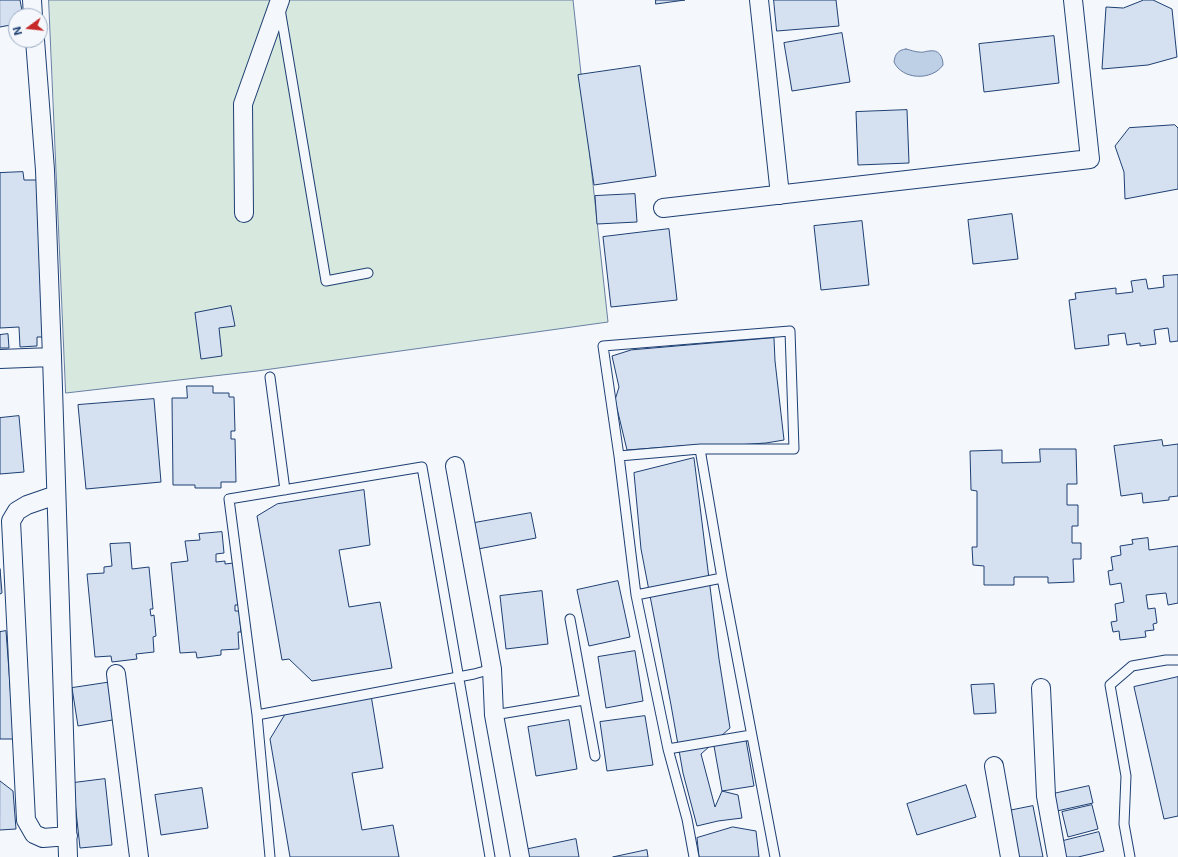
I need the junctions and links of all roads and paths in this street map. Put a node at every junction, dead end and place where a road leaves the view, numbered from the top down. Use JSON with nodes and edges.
{"nodes":[{"id":1,"x":759,"y":0,"type":"edge"},
{"id":2,"x":1073,"y":0,"type":"edge"},
{"id":3,"x":279,"y":1,"type":"edge"},
{"id":4,"x":36,"y":48,"type":"edge"},
{"id":5,"x":780,"y":196,"type":"junction"},
{"id":6,"x":663,"y":208,"type":"dead end"},
{"id":7,"x":244,"y":213,"type":"dead end"},
{"id":8,"x":368,"y":273,"type":"dead end"},
{"id":9,"x":52,"y":357,"type":"junction"},
{"id":10,"x":0,"y":359,"type":"edge"},
{"id":11,"x":270,"y":378,"type":"dead end"},
{"id":12,"x":700,"y":449,"type":"junction"},
{"id":13,"x":619,"y":456,"type":"junction"},
{"id":14,"x":456,"y":466,"type":"dead end"},
{"id":15,"x":285,"y":490,"type":"junction"},
{"id":16,"x":56,"y":496,"type":"junction"},
{"id":17,"x":722,"y":578,"type":"junction"},
{"id":18,"x":636,"y":595,"type":"junction"},
{"id":19,"x":570,"y":619,"type":"dead end"},
{"id":20,"x":1178,"y":660,"type":"edge"},
{"id":21,"x":492,"y":669,"type":"junction"},
{"id":22,"x":116,"y":674,"type":"dead end"},
{"id":23,"x":460,"y":676,"type":"junction"},
{"id":24,"x":1041,"y":688,"type":"dead end"},
{"id":25,"x":584,"y":700,"type":"junction"},
{"id":26,"x":257,"y":715,"type":"junction"},
{"id":27,"x":494,"y":715,"type":"junction"},
{"id":28,"x":751,"y":735,"type":"junction"},
{"id":29,"x":668,"y":749,"type":"junction"},
{"id":30,"x":595,"y":756,"type":"dead end"},
{"id":31,"x":994,"y":766,"type":"dead end"},
{"id":32,"x":68,"y":836,"type":"junction"},
{"id":33,"x":68,"y":857,"type":"edge"},
{"id":34,"x":140,"y":857,"type":"edge"},
{"id":35,"x":270,"y":857,"type":"edge"},
{"id":36,"x":490,"y":857,"type":"edge"},
{"id":37,"x":520,"y":857,"type":"edge"},
{"id":38,"x":694,"y":857,"type":"edge"},
{"id":39,"x":775,"y":857,"type":"edge"},
{"id":40,"x":1010,"y":857,"type":"edge"},
{"id":41,"x":1057,"y":857,"type":"edge"},
{"id":42,"x":1130,"y":857,"type":"edge"}],
"edges":[{"from":1,"to":5,"type":"street"},
{"from":2,"to":5,"type":"street"},
{"from":3,"to":7,"type":"street"},
{"from":3,"to":8,"type":"lane"},
{"from":4,"to":9,"type":"street"},
{"from":5,"to":6,"type":"street"},
{"from":9,"to":10,"type":"street"},
{"from":9,"to":16,"type":"street"},
{"from":11,"to":15,"type":"lane"},
{"from":12,"to":13,"type":"lane"},
{"from":12,"to":13,"type":"lane"},
{"from":12,"to":17,"type":"lane"},
{"from":13,"to":18,"type":"lane"},
{"from":14,"to":21,"type":"street"},
{"from":15,"to":23,"type":"lane"},
{"from":15,"to":26,"type":"lane"},
{"from":16,"to":32,"type":"street"},
{"from":16,"to":32,"type":"street"},
{"from":17,"to":18,"type":"lane"},
{"from":17,"to":28,"type":"lane"},
{"from":18,"to":29,"type":"lane"},
{"from":19,"to":25,"type":"lane"},
{"from":20,"to":42,"type":"lane"},
{"from":21,"to":23,"type":"lane"},
{"from":21,"to":27,"type":"street"},
{"from":22,"to":34,"type":"street"},
{"from":23,"to":26,"type":"lane"},
{"from":23,"to":36,"type":"lane"},
{"from":24,"to":41,"type":"street"},
{"from":25,"to":27,"type":"lane"},
{"from":25,"to":30,"type":"lane"},
{"from":26,"to":35,"type":"lane"},
{"from":27,"to":37,"type":"street"},
{"from":28,"to":29,"type":"lane"},
{"from":28,"to":39,"type":"lane"},
{"from":29,"to":38,"type":"lane"},
{"from":31,"to":40,"type":"street"},
{"from":32,"to":33,"type":"street"}]}
